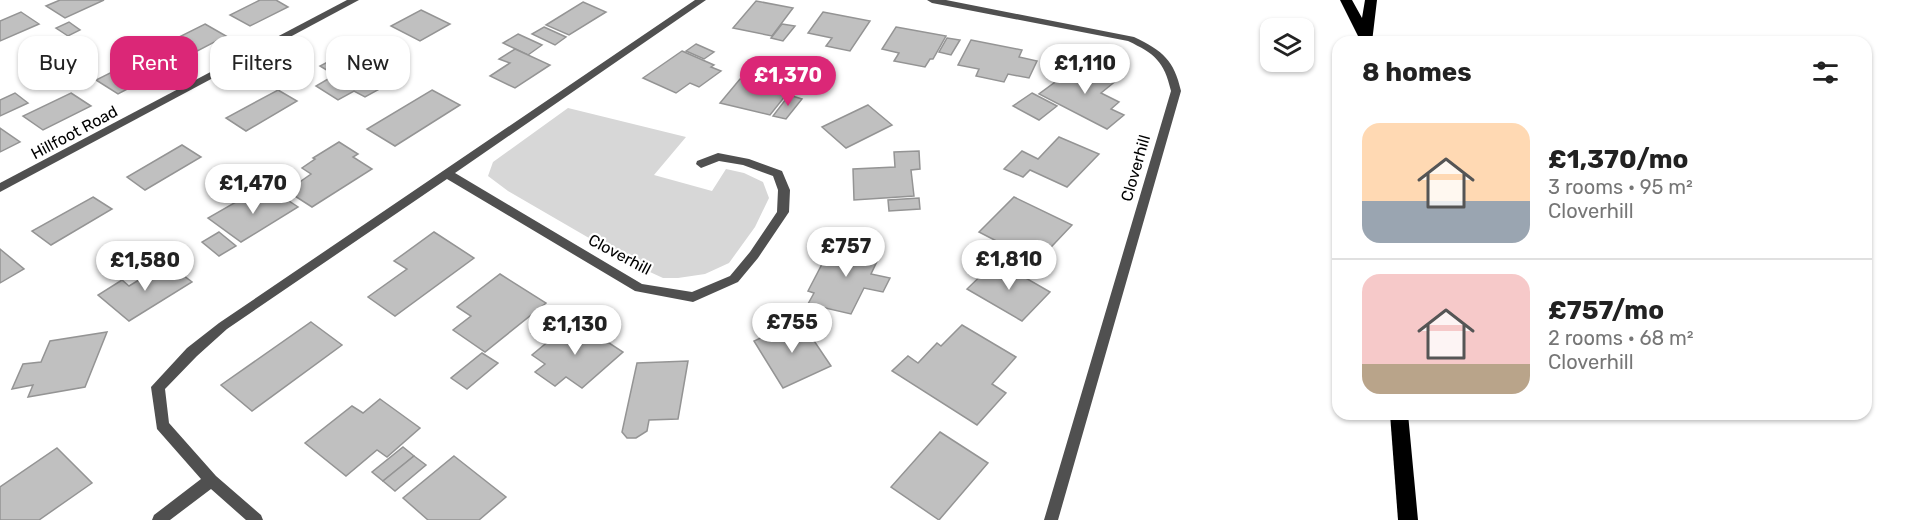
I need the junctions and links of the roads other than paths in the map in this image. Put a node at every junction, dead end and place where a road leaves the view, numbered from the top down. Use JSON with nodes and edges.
{"nodes":[{"id":1,"x":354,"y":0,"type":"edge"},
{"id":2,"x":702,"y":0,"type":"edge"},
{"id":3,"x":932,"y":0,"type":"edge"},
{"id":4,"x":1346,"y":0,"type":"edge"},
{"id":5,"x":1371,"y":0,"type":"edge"},
{"id":6,"x":1363,"y":36,"type":"edge"},
{"id":7,"x":1366,"y":36,"type":"edge"},
{"id":8,"x":701,"y":164,"type":"dead end"},
{"id":9,"x":447,"y":174,"type":"junction"},
{"id":10,"x":0,"y":188,"type":"edge"},
{"id":11,"x":1400,"y":420,"type":"edge"},
{"id":12,"x":211,"y":480,"type":"junction"},
{"id":13,"x":159,"y":520,"type":"edge"},
{"id":14,"x":256,"y":520,"type":"edge"},
{"id":15,"x":1050,"y":520,"type":"edge"},
{"id":16,"x":1408,"y":520,"type":"edge"}],
"edges":[{"from":1,"to":10,"type":"street","name":"Hillfoot Road"},
{"from":2,"to":9,"type":"street"},
{"from":3,"to":15,"type":"street","name":"Cloverhill"},
{"from":4,"to":6,"type":"highway"},
{"from":5,"to":7,"type":"highway"},
{"from":8,"to":9,"type":"street","name":"Cloverhill"},
{"from":9,"to":12,"type":"street"},
{"from":11,"to":16,"type":"highway"},
{"from":12,"to":13,"type":"street"},
{"from":12,"to":14,"type":"street"}]}
